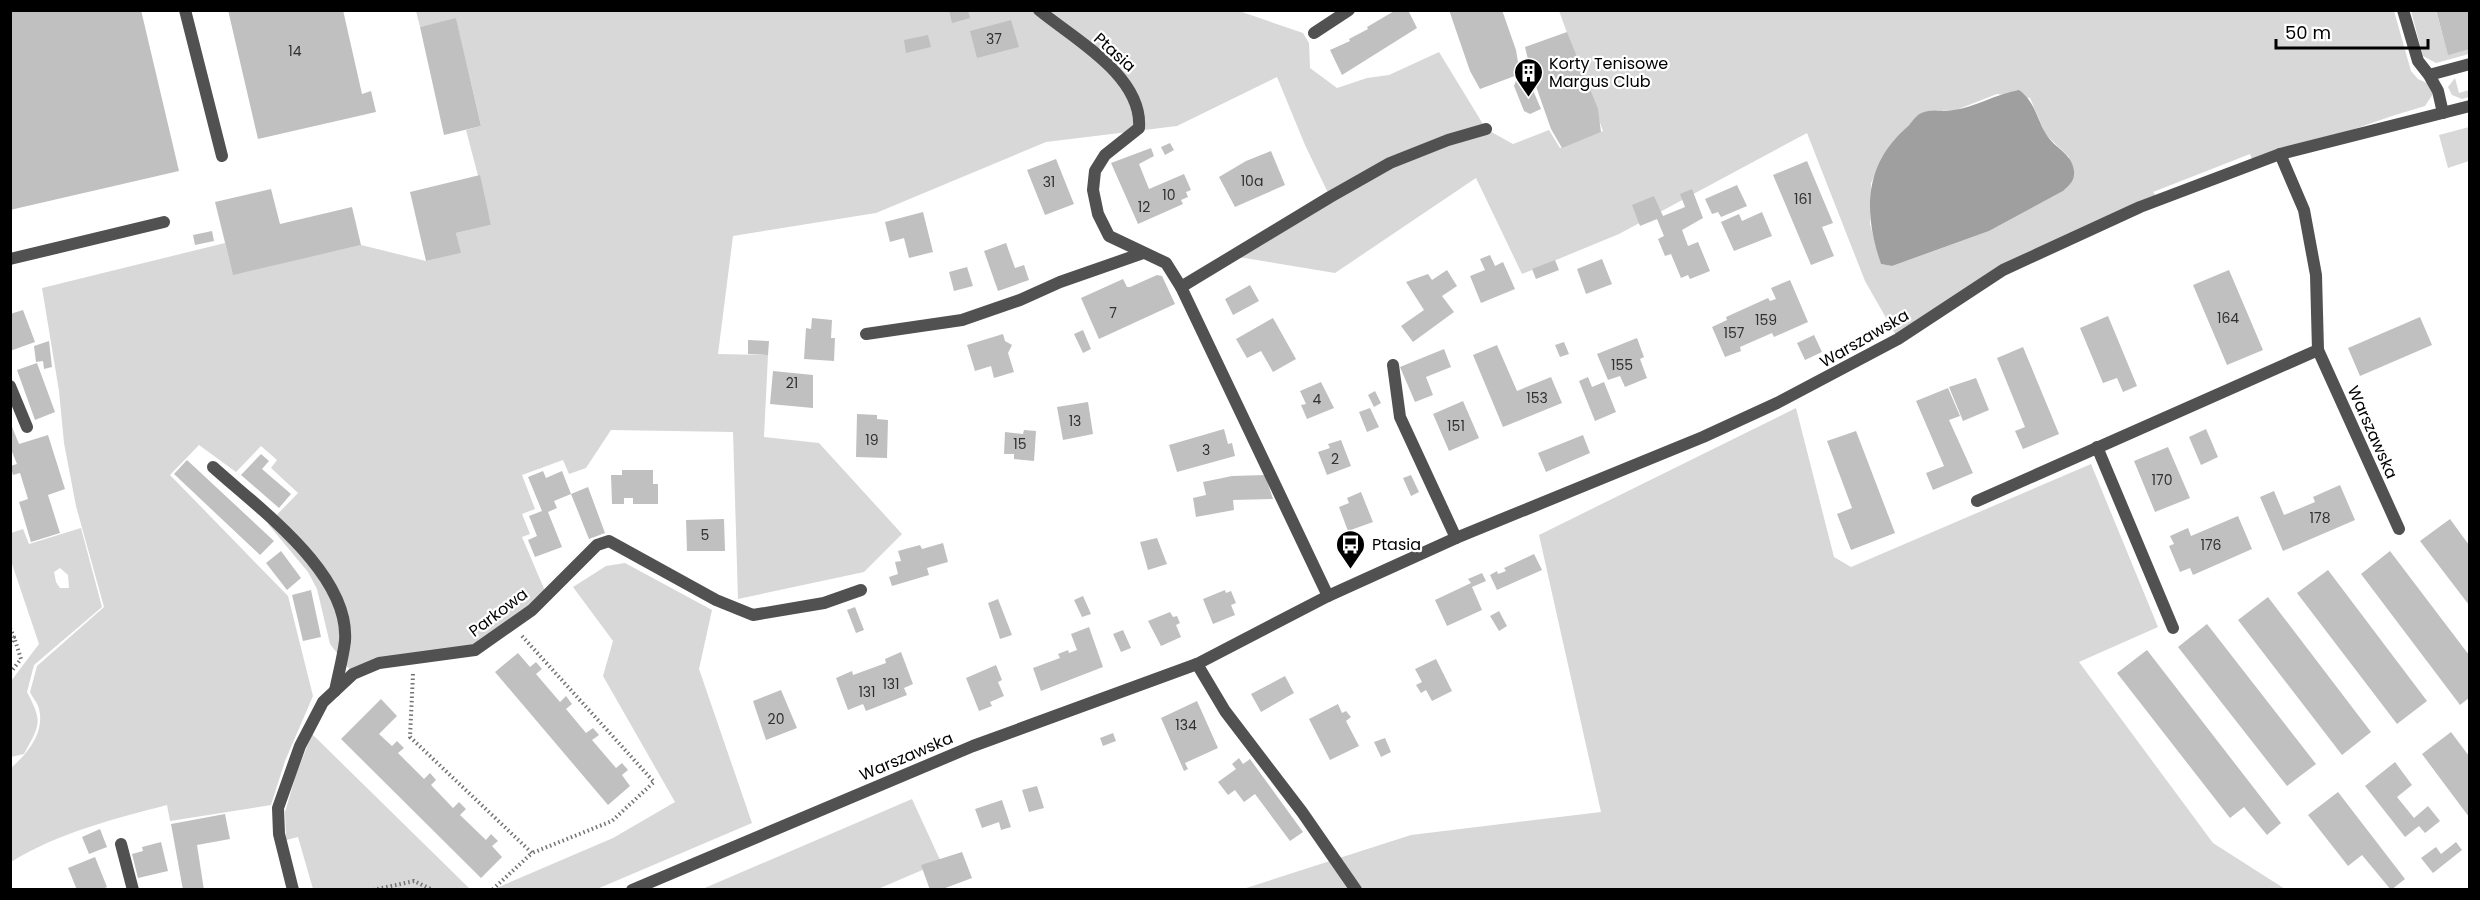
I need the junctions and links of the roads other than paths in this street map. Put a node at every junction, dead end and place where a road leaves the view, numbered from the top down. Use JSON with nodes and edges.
{"nodes":[{"id":1,"x":185,"y":10,"type":"edge"},
{"id":2,"x":1039,"y":10,"type":"edge"},
{"id":3,"x":1349,"y":10,"type":"edge"},
{"id":4,"x":2403,"y":10,"type":"edge"},
{"id":5,"x":1314,"y":33,"type":"dead end"},
{"id":6,"x":2469,"y":64,"type":"edge"},
{"id":7,"x":2429,"y":75,"type":"junction"},
{"id":8,"x":2469,"y":106,"type":"edge"},
{"id":9,"x":2443,"y":113,"type":"junction"},
{"id":10,"x":1486,"y":129,"type":"dead end"},
{"id":11,"x":2280,"y":154,"type":"junction"},
{"id":12,"x":222,"y":156,"type":"dead end"},
{"id":13,"x":164,"y":222,"type":"dead end"},
{"id":14,"x":1143,"y":254,"type":"junction"},
{"id":15,"x":10,"y":259,"type":"edge"},
{"id":16,"x":1181,"y":288,"type":"junction"},
{"id":17,"x":866,"y":334,"type":"dead end"},
{"id":18,"x":2318,"y":350,"type":"junction"},
{"id":19,"x":1393,"y":365,"type":"dead end"},
{"id":20,"x":10,"y":386,"type":"edge"},
{"id":21,"x":27,"y":426,"type":"dead end"},
{"id":22,"x":2097,"y":447,"type":"junction"},
{"id":23,"x":213,"y":466,"type":"dead end"},
{"id":24,"x":1977,"y":501,"type":"dead end"},
{"id":25,"x":2399,"y":529,"type":"dead end"},
{"id":26,"x":1456,"y":538,"type":"junction"},
{"id":27,"x":861,"y":590,"type":"dead end"},
{"id":28,"x":1328,"y":596,"type":"junction"},
{"id":29,"x":2173,"y":628,"type":"dead end"},
{"id":30,"x":1197,"y":664,"type":"junction"},
{"id":31,"x":335,"y":691,"type":"junction"},
{"id":32,"x":121,"y":844,"type":"dead end"},
{"id":33,"x":133,"y":890,"type":"edge"},
{"id":34,"x":293,"y":890,"type":"edge"},
{"id":35,"x":632,"y":890,"type":"edge"},
{"id":36,"x":1356,"y":890,"type":"edge"}],
"edges":[{"from":1,"to":12,"type":"street"},
{"from":2,"to":14,"type":"street","name":"Ptasia"},
{"from":3,"to":5,"type":"street"},
{"from":4,"to":7,"type":"street"},
{"from":6,"to":7,"type":"street"},
{"from":7,"to":9,"type":"street"},
{"from":8,"to":9,"type":"street","name":"Warszawska"},
{"from":9,"to":11,"type":"street","name":"Warszawska"},
{"from":10,"to":16,"type":"street"},
{"from":11,"to":18,"type":"street","name":"Warszawska"},
{"from":11,"to":26,"type":"street","name":"Warszawska"},
{"from":13,"to":15,"type":"street"},
{"from":14,"to":16,"type":"street","name":"Ptasia"},
{"from":14,"to":17,"type":"street"},
{"from":16,"to":28,"type":"street","name":"Ptasia"},
{"from":18,"to":22,"type":"street"},
{"from":18,"to":25,"type":"street","name":"Warszawska"},
{"from":19,"to":26,"type":"street"},
{"from":20,"to":21,"type":"street"},
{"from":22,"to":24,"type":"street"},
{"from":22,"to":29,"type":"street"},
{"from":23,"to":31,"type":"street"},
{"from":26,"to":28,"type":"street","name":"Warszawska"},
{"from":27,"to":31,"type":"street","name":"Parkowa"},
{"from":28,"to":30,"type":"street","name":"Warszawska"},
{"from":30,"to":35,"type":"street","name":"Warszawska"},
{"from":30,"to":36,"type":"street"},
{"from":31,"to":34,"type":"street","name":"Parkowa"},
{"from":32,"to":33,"type":"street"}]}
